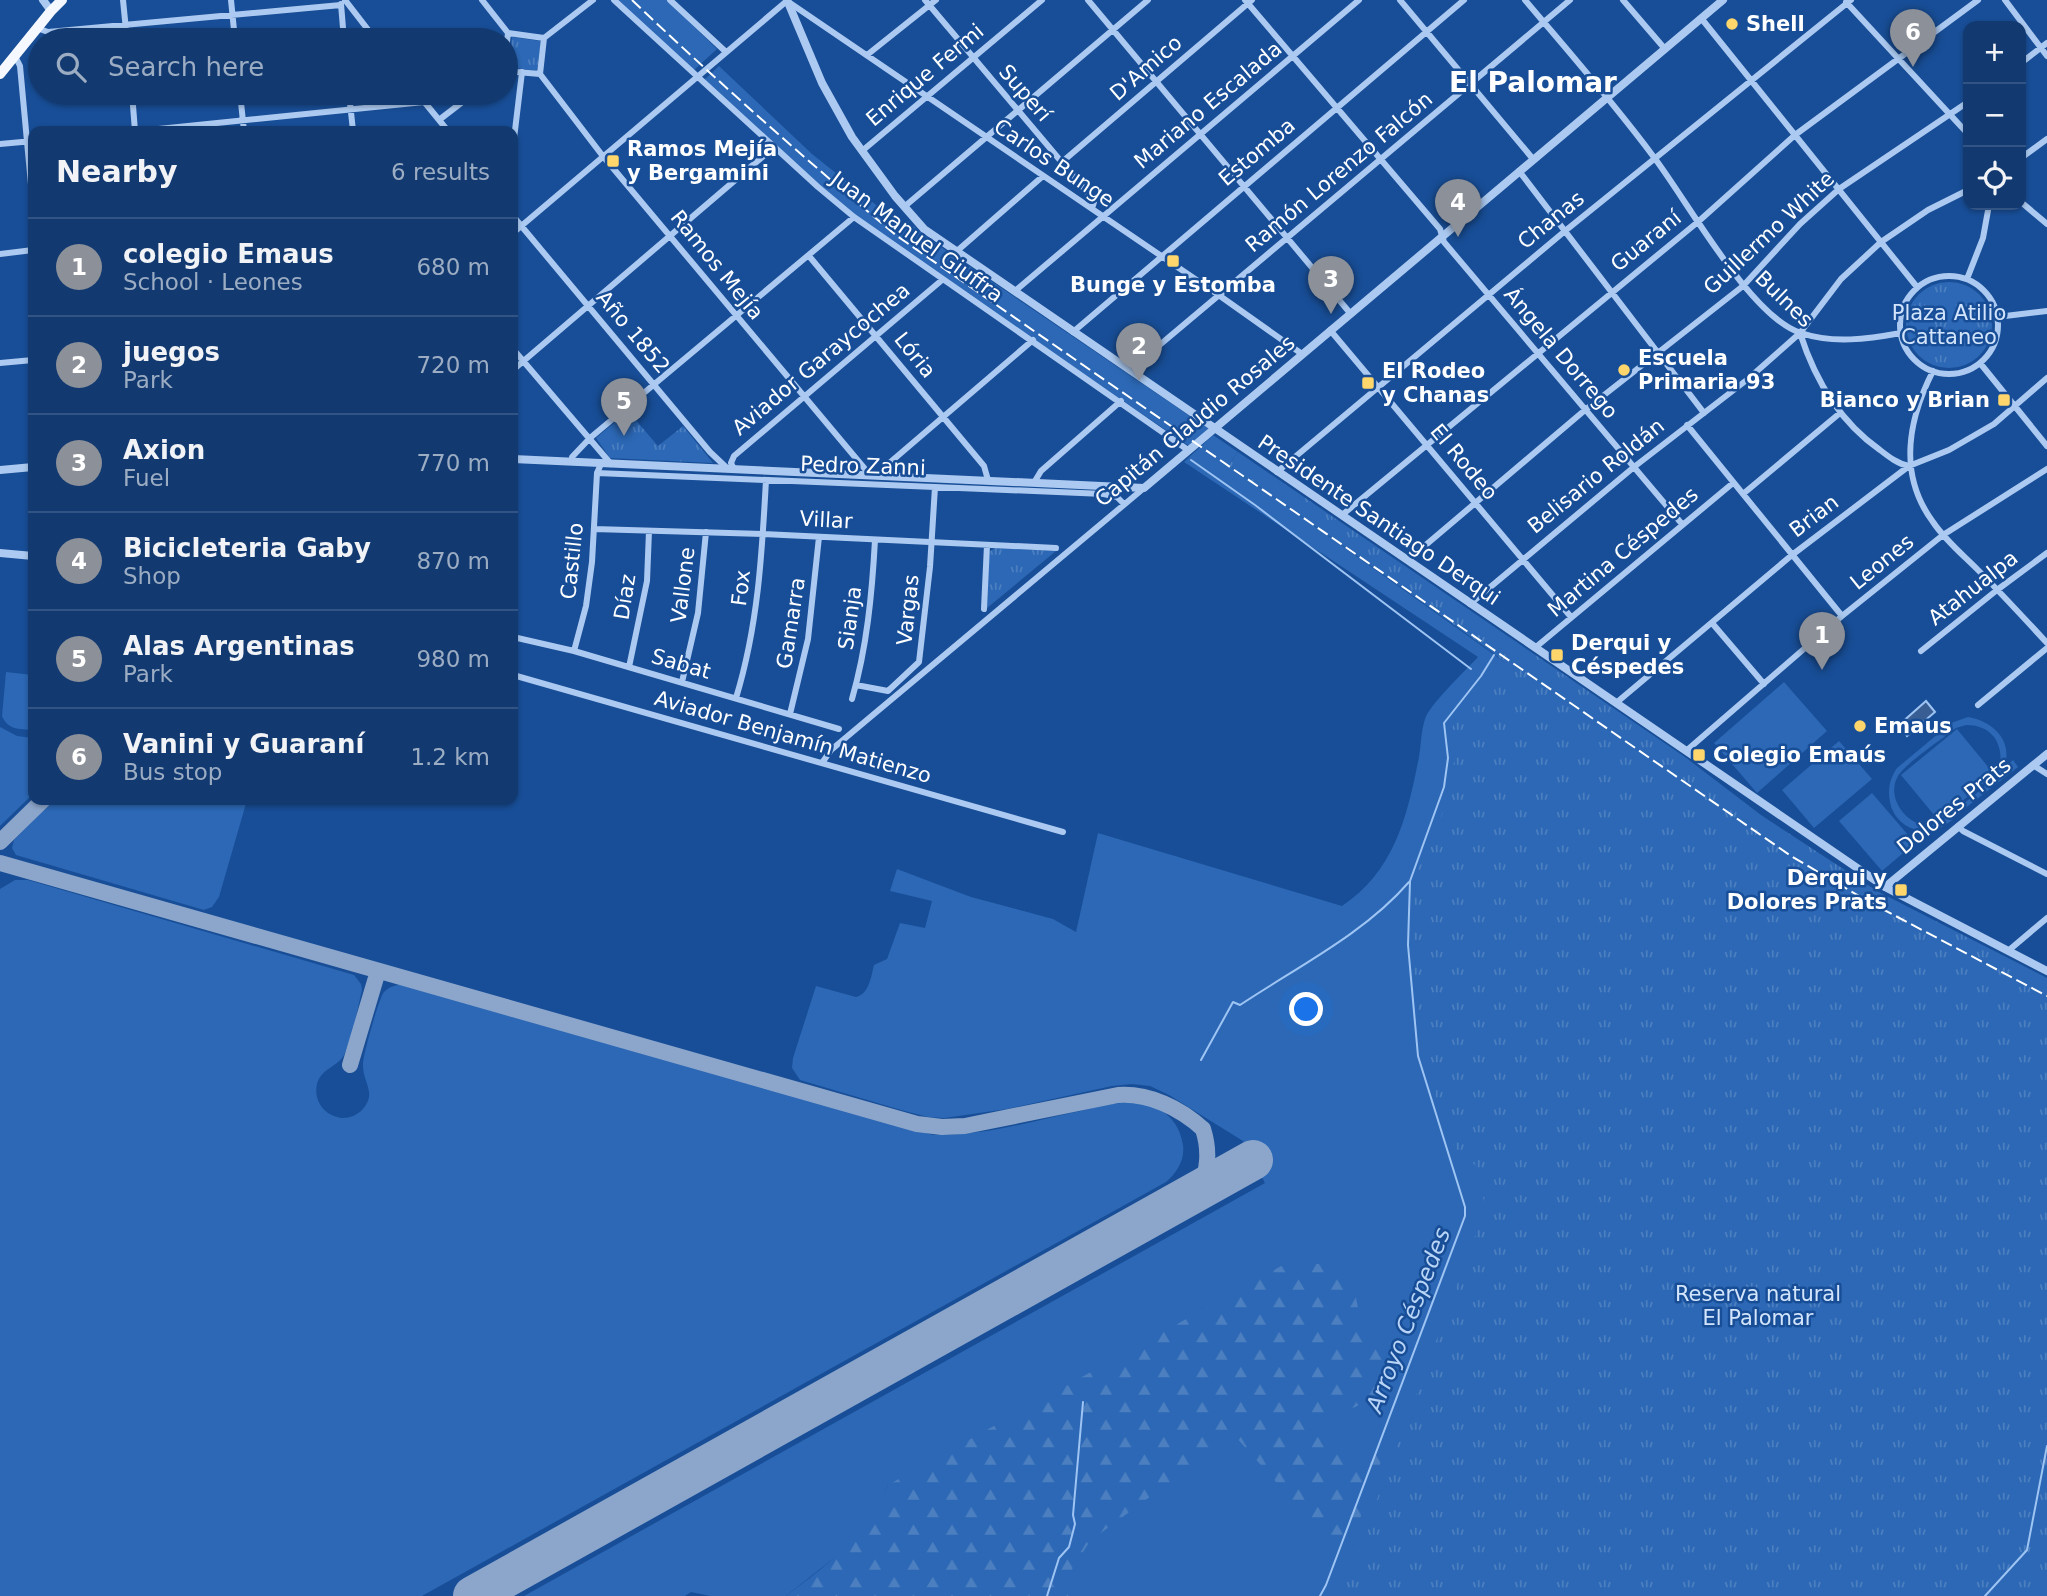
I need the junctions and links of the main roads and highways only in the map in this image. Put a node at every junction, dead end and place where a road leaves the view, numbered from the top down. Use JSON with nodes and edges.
{"nodes":[{"id":1,"x":62,"y":0,"type":"edge"},
{"id":2,"x":37,"y":28,"type":"edge"},
{"id":3,"x":28,"y":39,"type":"edge"},
{"id":4,"x":0,"y":73,"type":"edge"}],
"edges":[{"from":1,"to":2,"type":"main road"},
{"from":3,"to":4,"type":"main road"}]}
